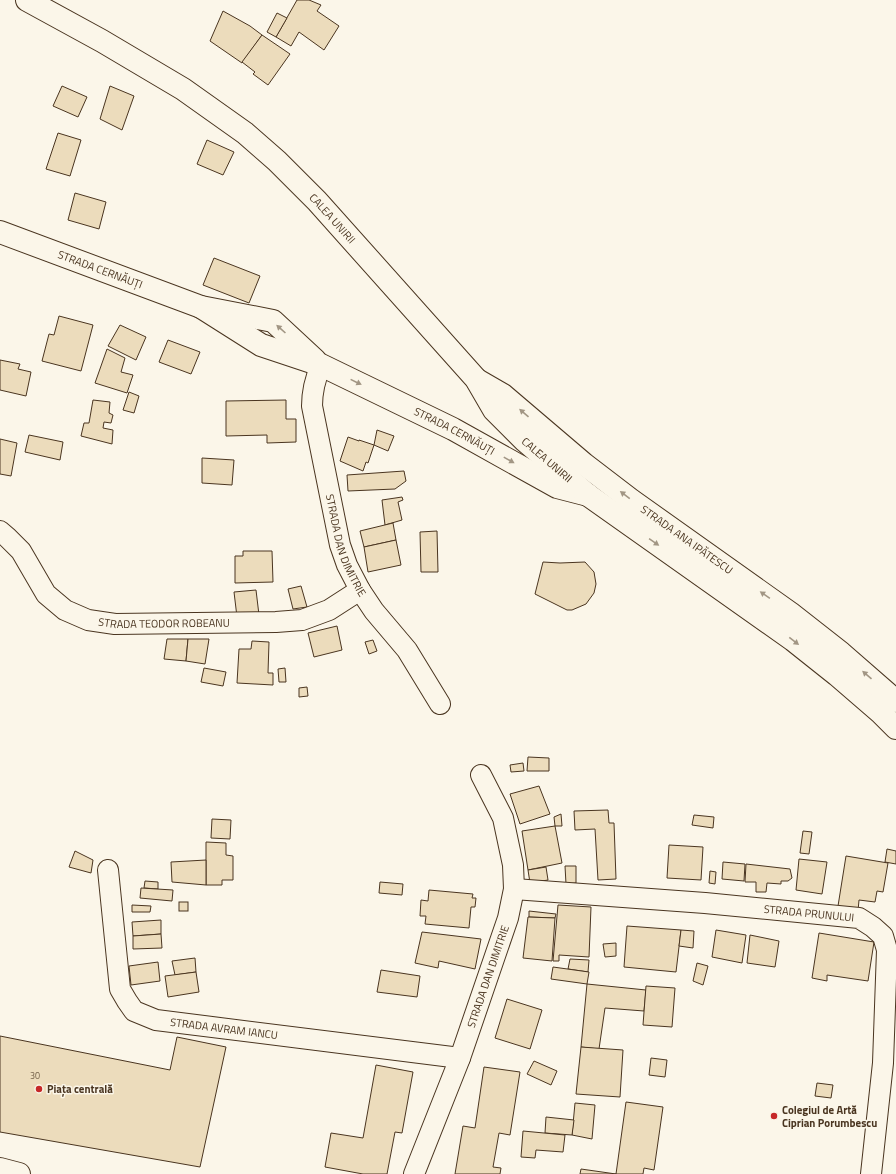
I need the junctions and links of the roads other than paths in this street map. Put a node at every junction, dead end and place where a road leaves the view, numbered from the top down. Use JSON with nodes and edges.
{"nodes":[{"id":1,"x":27,"y":0,"type":"edge"},
{"id":2,"x":0,"y":232,"type":"edge"},
{"id":3,"x":321,"y":365,"type":"junction"},
{"id":4,"x":476,"y":379,"type":"junction"},
{"id":5,"x":588,"y":495,"type":"junction"},
{"id":6,"x":0,"y":532,"type":"edge"},
{"id":7,"x":360,"y":590,"type":"junction"},
{"id":8,"x":896,"y":701,"type":"edge"},
{"id":9,"x":440,"y":704,"type":"dead end"},
{"id":10,"x":896,"y":728,"type":"edge"},
{"id":11,"x":481,"y":775,"type":"dead end"},
{"id":12,"x":108,"y":870,"type":"dead end"},
{"id":13,"x":514,"y":889,"type":"junction"},
{"id":14,"x":460,"y":1058,"type":"junction"},
{"id":15,"x":0,"y":1170,"type":"edge"},
{"id":16,"x":19,"y":1174,"type":"edge"},
{"id":17,"x":414,"y":1174,"type":"edge"},
{"id":18,"x":871,"y":1174,"type":"edge"}],
"edges":[{"from":1,"to":4,"type":"main road","name":"CALEA UNIRII"},
{"from":2,"to":3,"type":"main road","name":"STRADA CERNĂUȚI"},
{"from":3,"to":5,"type":"main road","name":"STRADA CERNĂUȚI","one_way":true},
{"from":3,"to":7,"type":"street","name":"STRADA DAN DIMITRIE"},
{"from":4,"to":5,"type":"main road","name":"CALEA UNIRII"},
{"from":8,"to":4,"type":"main road","name":"STRADA ANA IPĂTESCU","one_way":true},
{"from":5,"to":10,"type":"main road","name":"STRADA ANA IPĂTESCU","one_way":true},
{"from":6,"to":7,"type":"street","name":"STRADA TEODOR ROBEANU"},
{"from":7,"to":9,"type":"street","name":"STRADA DAN DIMITRIE"},
{"from":11,"to":13,"type":"street","name":"STRADA DAN DIMITRIE"},
{"from":12,"to":14,"type":"street","name":"STRADA AVRAM IANCU"},
{"from":13,"to":14,"type":"street","name":"STRADA DAN DIMITRIE"},
{"from":13,"to":18,"type":"street","name":"STRADA PRUNULUI"},
{"from":14,"to":17,"type":"street","name":"STRADA DAN DIMITRIE"},
{"from":15,"to":16,"type":"main road"}]}
